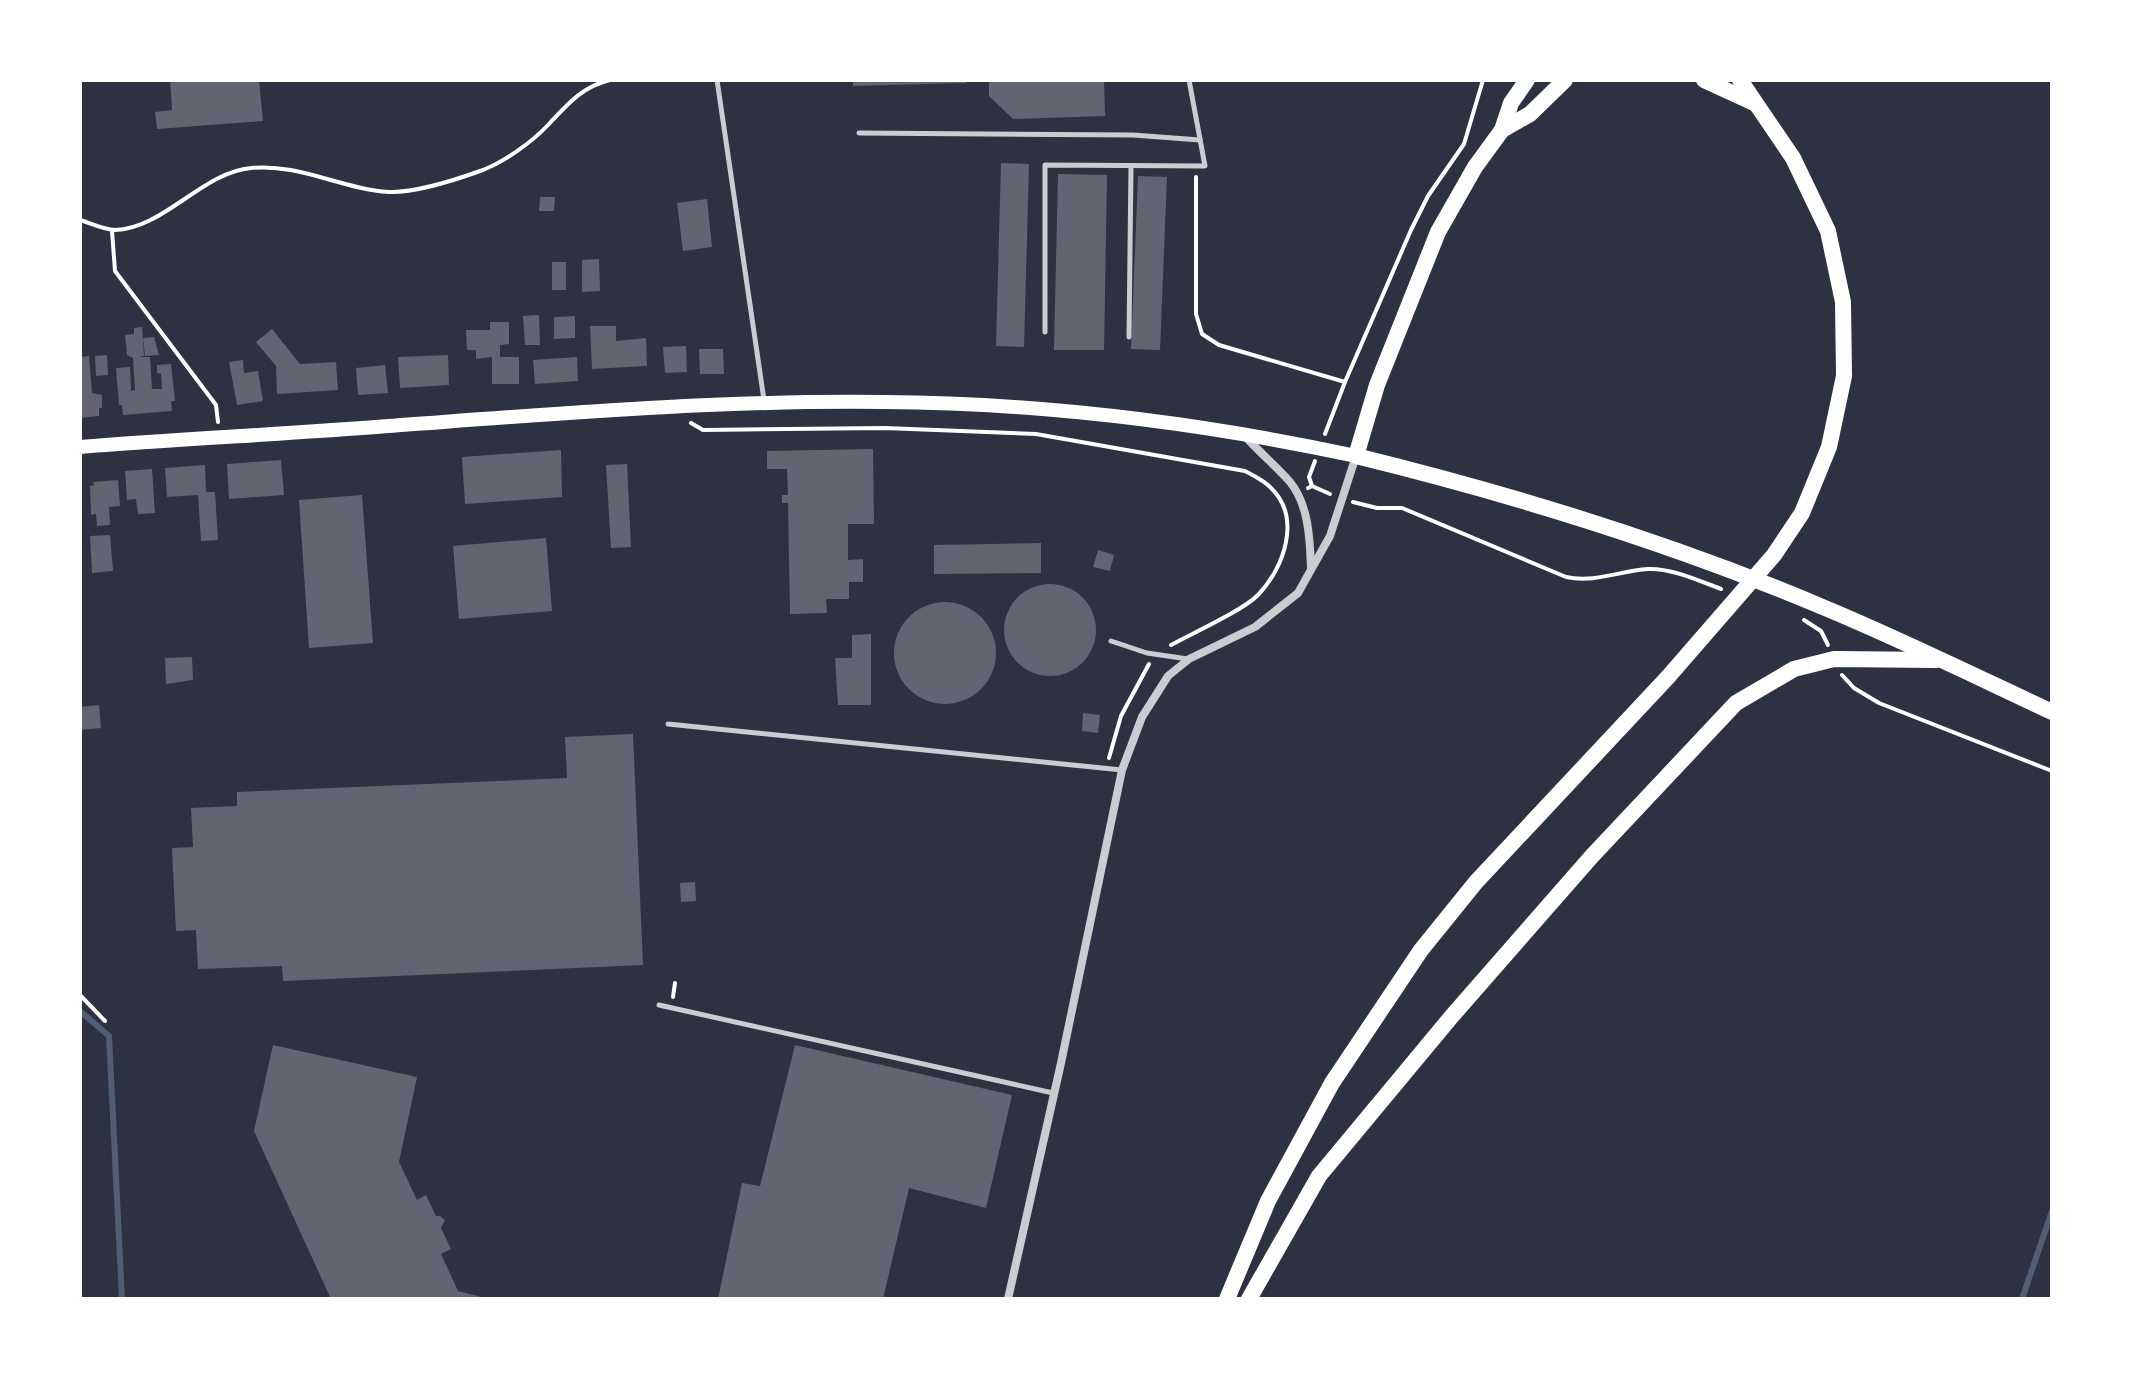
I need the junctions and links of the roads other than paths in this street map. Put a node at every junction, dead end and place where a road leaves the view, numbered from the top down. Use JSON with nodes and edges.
{"nodes":[{"id":1,"x":717,"y":80,"type":"edge"},
{"id":2,"x":1189,"y":80,"type":"edge"},
{"id":3,"x":1527,"y":80,"type":"edge"},
{"id":4,"x":1565,"y":80,"type":"edge"},
{"id":5,"x":1704,"y":80,"type":"edge"},
{"id":6,"x":1740,"y":80,"type":"edge"},
{"id":7,"x":1754,"y":103,"type":"junction"},
{"id":8,"x":1502,"y":130,"type":"junction"},
{"id":9,"x":859,"y":133,"type":"dead end"},
{"id":10,"x":1200,"y":140,"type":"junction"},
{"id":11,"x":1131,"y":166,"type":"junction"},
{"id":12,"x":1045,"y":332,"type":"dead end"},
{"id":13,"x":1129,"y":337,"type":"dead end"},
{"id":14,"x":764,"y":404,"type":"junction"},
{"id":15,"x":1244,"y":434,"type":"junction"},
{"id":16,"x":80,"y":447,"type":"edge"},
{"id":17,"x":1356,"y":456,"type":"junction"},
{"id":18,"x":1312,"y":569,"type":"junction"},
{"id":19,"x":1111,"y":641,"type":"dead end"},
{"id":20,"x":1189,"y":659,"type":"junction"},
{"id":21,"x":1940,"y":660,"type":"junction"},
{"id":22,"x":2052,"y":712,"type":"edge"},
{"id":23,"x":668,"y":724,"type":"dead end"},
{"id":24,"x":1122,"y":770,"type":"junction"},
{"id":25,"x":659,"y":1005,"type":"dead end"},
{"id":26,"x":1054,"y":1093,"type":"junction"},
{"id":27,"x":1008,"y":1299,"type":"edge"},
{"id":28,"x":1227,"y":1299,"type":"edge"},
{"id":29,"x":1249,"y":1299,"type":"edge"}],
"edges":[{"from":1,"to":14,"type":"lane"},
{"from":2,"to":10,"type":"lane"},
{"from":3,"to":8,"type":"main road"},
{"from":4,"to":8,"type":"main road"},
{"from":5,"to":7,"type":"main road"},
{"from":6,"to":7,"type":"main road"},
{"from":7,"to":28,"type":"main road"},
{"from":8,"to":17,"type":"main road"},
{"from":9,"to":10,"type":"lane"},
{"from":10,"to":11,"type":"lane"},
{"from":11,"to":12,"type":"lane"},
{"from":11,"to":13,"type":"lane"},
{"from":14,"to":15,"type":"main road"},
{"from":14,"to":16,"type":"main road"},
{"from":15,"to":17,"type":"main road"},
{"from":15,"to":18,"type":"street"},
{"from":17,"to":18,"type":"street"},
{"from":17,"to":21,"type":"main road"},
{"from":18,"to":20,"type":"street"},
{"from":19,"to":20,"type":"lane"},
{"from":20,"to":24,"type":"street"},
{"from":21,"to":22,"type":"main road"},
{"from":21,"to":29,"type":"main road"},
{"from":23,"to":24,"type":"lane"},
{"from":24,"to":26,"type":"street"},
{"from":25,"to":26,"type":"lane"},
{"from":26,"to":27,"type":"street"}]}
